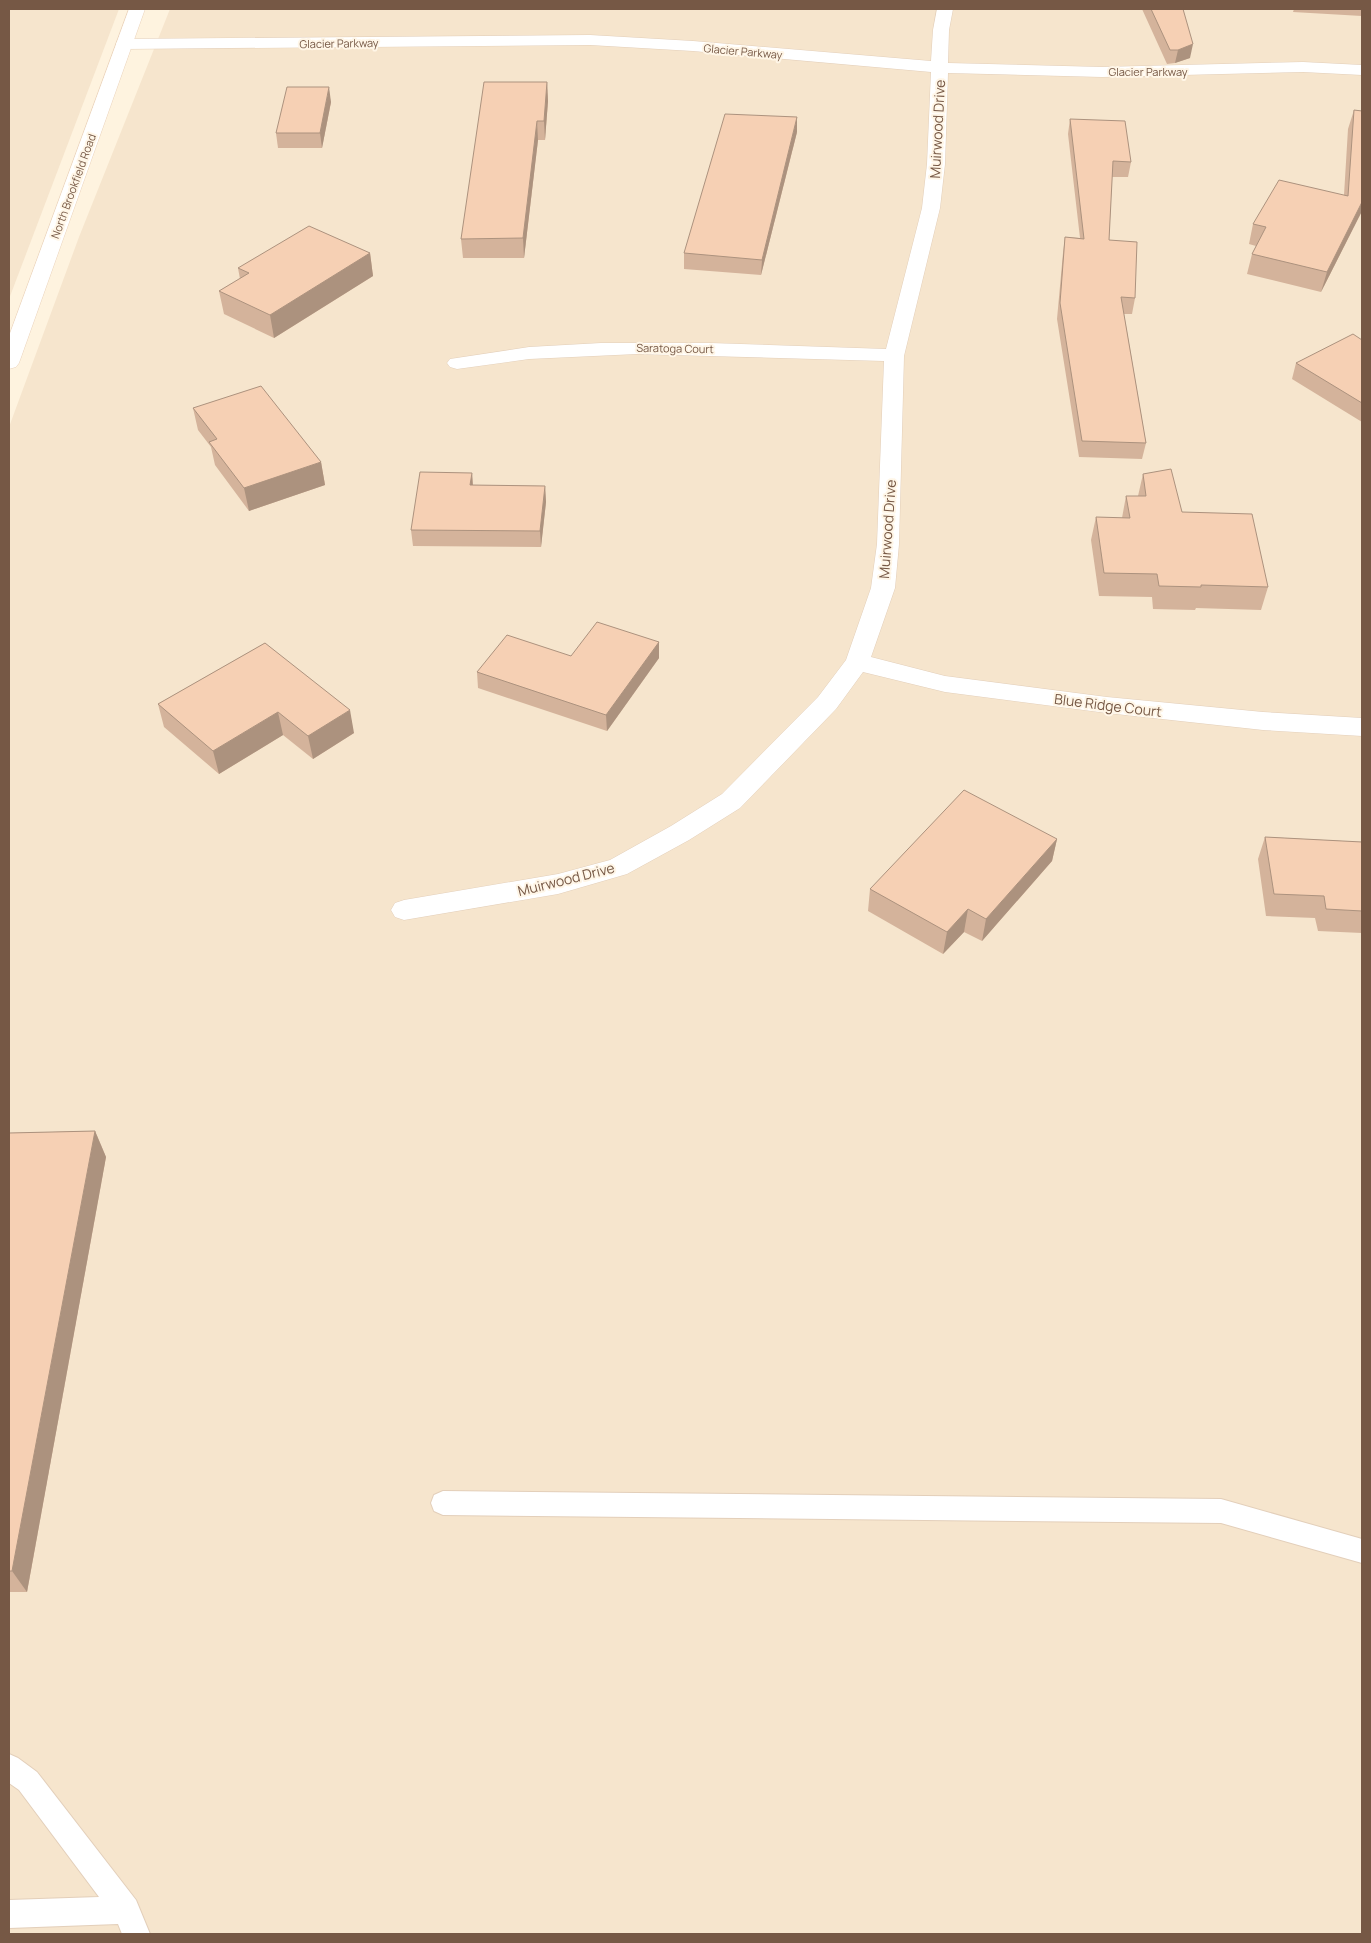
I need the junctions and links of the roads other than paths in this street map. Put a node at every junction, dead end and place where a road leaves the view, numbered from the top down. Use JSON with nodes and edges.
{"nodes":[{"id":1,"x":137,"y":9,"type":"edge"},
{"id":2,"x":945,"y":9,"type":"edge"},
{"id":3,"x":124,"y":44,"type":"junction"},
{"id":4,"x":940,"y":67,"type":"junction"},
{"id":5,"x":1362,"y":70,"type":"edge"},
{"id":6,"x":894,"y":356,"type":"junction"},
{"id":7,"x":9,"y":363,"type":"edge"},
{"id":8,"x":457,"y":363,"type":"dead end"},
{"id":9,"x":857,"y":662,"type":"junction"},
{"id":10,"x":1362,"y":727,"type":"edge"},
{"id":11,"x":404,"y":910,"type":"dead end"},
{"id":12,"x":443,"y":1503,"type":"dead end"},
{"id":13,"x":1362,"y":1551,"type":"edge"},
{"id":14,"x":9,"y":1767,"type":"edge"},
{"id":15,"x":9,"y":1914,"type":"edge"},
{"id":16,"x":131,"y":1922,"type":"edge"}],
"edges":[{"from":1,"to":3,"type":"street","name":"North Brookfield Road"},
{"from":2,"to":4,"type":"street","name":"Muirwood Drive"},
{"from":3,"to":4,"type":"street","name":"Glacier Parkway"},
{"from":3,"to":7,"type":"street","name":"North Brookfield Road"},
{"from":4,"to":5,"type":"street","name":"Glacier Parkway"},
{"from":4,"to":6,"type":"street","name":"Muirwood Drive"},
{"from":6,"to":8,"type":"street","name":"Saratoga Court"},
{"from":6,"to":9,"type":"street","name":"Muirwood Drive"},
{"from":9,"to":10,"type":"street","name":"Blue Ridge Court"},
{"from":9,"to":11,"type":"street","name":"Muirwood Drive"},
{"from":12,"to":13,"type":"lane"},
{"from":14,"to":16,"type":"lane"},
{"from":15,"to":16,"type":"lane"}]}
